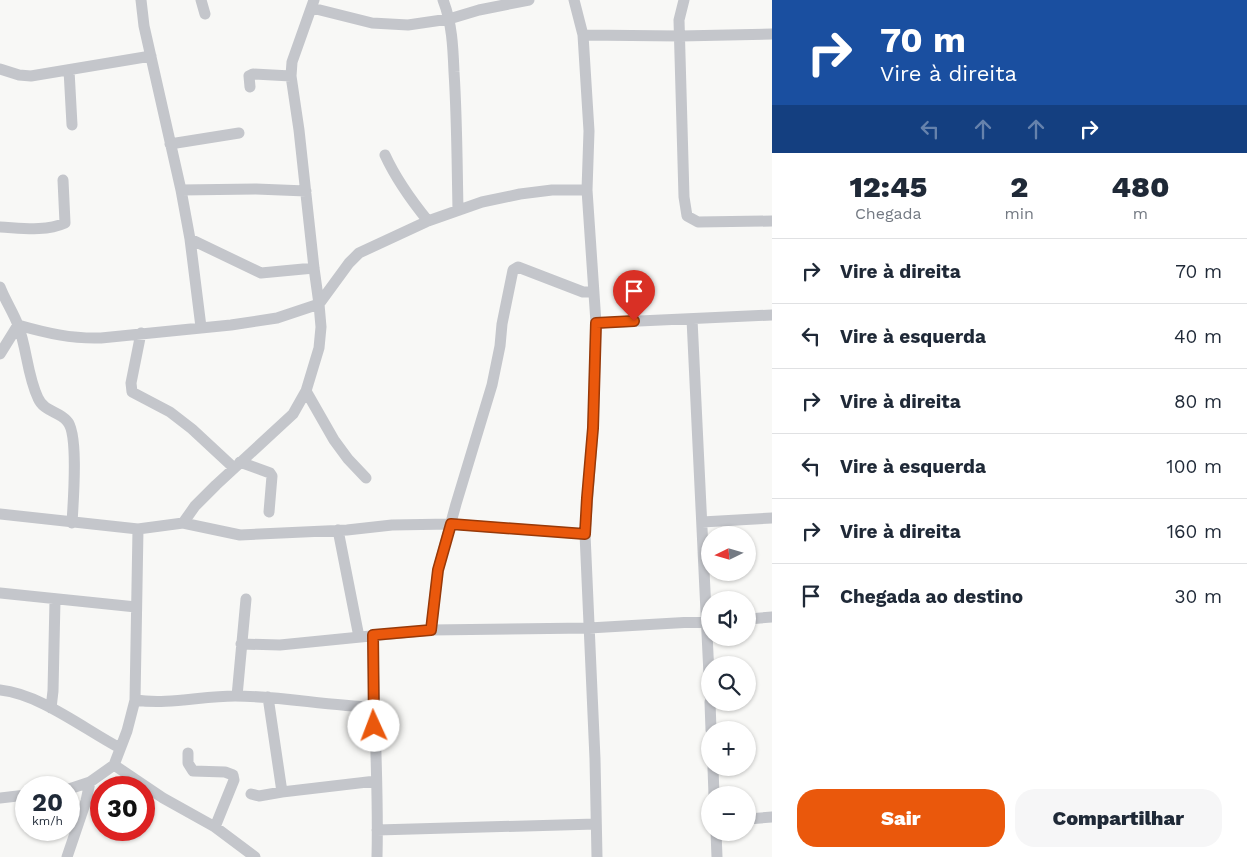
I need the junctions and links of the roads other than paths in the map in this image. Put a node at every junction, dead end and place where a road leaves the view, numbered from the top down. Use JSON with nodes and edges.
{"nodes":[{"id":1,"x":141,"y":0,"type":"edge"},
{"id":2,"x":201,"y":0,"type":"edge"},
{"id":3,"x":443,"y":0,"type":"edge"},
{"id":4,"x":529,"y":0,"type":"edge"},
{"id":5,"x":574,"y":0,"type":"edge"},
{"id":6,"x":684,"y":0,"type":"edge"},
{"id":7,"x":313,"y":4,"type":"edge"},
{"id":8,"x":205,"y":14,"type":"dead end"},
{"id":9,"x":449,"y":19,"type":"junction"},
{"id":10,"x":772,"y":34,"type":"edge"},
{"id":11,"x":583,"y":35,"type":"junction"},
{"id":12,"x":680,"y":36,"type":"junction"},
{"id":13,"x":151,"y":56,"type":"junction"},
{"id":14,"x":0,"y":69,"type":"edge"},
{"id":15,"x":68,"y":70,"type":"junction"},
{"id":16,"x":291,"y":76,"type":"junction"},
{"id":17,"x":250,"y":86,"type":"dead end"},
{"id":18,"x":72,"y":125,"type":"dead end"},
{"id":19,"x":239,"y":133,"type":"dead end"},
{"id":20,"x":170,"y":144,"type":"junction"},
{"id":21,"x":385,"y":155,"type":"dead end"},
{"id":22,"x":63,"y":180,"type":"dead end"},
{"id":23,"x":181,"y":190,"type":"junction"},
{"id":24,"x":586,"y":190,"type":"junction"},
{"id":25,"x":306,"y":191,"type":"junction"},
{"id":26,"x":458,"y":210,"type":"junction"},
{"id":27,"x":428,"y":221,"type":"junction"},
{"id":28,"x":772,"y":221,"type":"edge"},
{"id":29,"x":0,"y":227,"type":"edge"},
{"id":30,"x":190,"y":239,"type":"junction"},
{"id":31,"x":314,"y":268,"type":"junction"},
{"id":32,"x":0,"y":287,"type":"edge"},
{"id":33,"x":593,"y":292,"type":"junction"},
{"id":34,"x":319,"y":304,"type":"junction"},
{"id":35,"x":772,"y":315,"type":"edge"},
{"id":36,"x":692,"y":319,"type":"junction"},
{"id":37,"x":596,"y":323,"type":"junction"},
{"id":38,"x":18,"y":325,"type":"junction"},
{"id":39,"x":201,"y":327,"type":"junction"},
{"id":40,"x":141,"y":333,"type":"junction"},
{"id":41,"x":0,"y":354,"type":"edge"},
{"id":42,"x":306,"y":391,"type":"junction"},
{"id":43,"x":237,"y":465,"type":"junction"},
{"id":44,"x":366,"y":478,"type":"dead end"},
{"id":45,"x":269,"y":512,"type":"dead end"},
{"id":46,"x":0,"y":514,"type":"edge"},
{"id":47,"x":772,"y":518,"type":"edge"},
{"id":48,"x":702,"y":522,"type":"junction"},
{"id":49,"x":72,"y":523,"type":"junction"},
{"id":50,"x":183,"y":523,"type":"junction"},
{"id":51,"x":451,"y":524,"type":"junction"},
{"id":52,"x":138,"y":529,"type":"junction"},
{"id":53,"x":338,"y":530,"type":"junction"},
{"id":54,"x":585,"y":534,"type":"junction"},
{"id":55,"x":706,"y":591,"type":"edge"},
{"id":56,"x":0,"y":593,"type":"edge"},
{"id":57,"x":246,"y":599,"type":"dead end"},
{"id":58,"x":55,"y":600,"type":"junction"},
{"id":59,"x":136,"y":607,"type":"junction"},
{"id":60,"x":772,"y":618,"type":"edge"},
{"id":61,"x":756,"y":619,"type":"edge"},
{"id":62,"x":701,"y":621,"type":"edge"},
{"id":63,"x":588,"y":628,"type":"junction"},
{"id":64,"x":431,"y":630,"type":"junction"},
{"id":65,"x":373,"y":635,"type":"junction"},
{"id":66,"x":359,"y":637,"type":"junction"},
{"id":67,"x":241,"y":644,"type":"junction"},
{"id":68,"x":0,"y":690,"type":"edge"},
{"id":69,"x":237,"y":696,"type":"junction"},
{"id":70,"x":268,"y":698,"type":"junction"},
{"id":71,"x":135,"y":700,"type":"junction"},
{"id":72,"x":373,"y":707,"type":"junction"},
{"id":73,"x":51,"y":708,"type":"junction"},
{"id":74,"x":120,"y":748,"type":"junction"},
{"id":75,"x":188,"y":753,"type":"dead end"},
{"id":76,"x":114,"y":765,"type":"junction"},
{"id":77,"x":98,"y":776,"type":"edge"},
{"id":78,"x":376,"y":781,"type":"junction"},
{"id":79,"x":90,"y":782,"type":"joint"},
{"id":80,"x":80,"y":785,"type":"edge"},
{"id":81,"x":282,"y":792,"type":"junction"},
{"id":82,"x":251,"y":794,"type":"dead end"},
{"id":83,"x":15,"y":796,"type":"edge"},
{"id":84,"x":0,"y":798,"type":"edge"},
{"id":85,"x":772,"y":817,"type":"edge"},
{"id":86,"x":756,"y":818,"type":"edge"},
{"id":87,"x":596,"y":824,"type":"junction"},
{"id":88,"x":215,"y":827,"type":"junction"},
{"id":89,"x":377,"y":830,"type":"junction"},
{"id":90,"x":716,"y":841,"type":"edge"},
{"id":91,"x":67,"y":857,"type":"edge"},
{"id":92,"x":255,"y":857,"type":"edge"},
{"id":93,"x":376,"y":857,"type":"edge"},
{"id":94,"x":597,"y":857,"type":"edge"},
{"id":95,"x":717,"y":857,"type":"edge"}],
"edges":[{"from":1,"to":13,"type":"street"},
{"from":2,"to":8,"type":"street"},
{"from":3,"to":9,"type":"street"},
{"from":4,"to":9,"type":"street"},
{"from":5,"to":11,"type":"street"},
{"from":6,"to":12,"type":"street"},
{"from":7,"to":9,"type":"street"},
{"from":7,"to":16,"type":"street"},
{"from":9,"to":26,"type":"street"},
{"from":10,"to":12,"type":"street"},
{"from":11,"to":12,"type":"street"},
{"from":11,"to":24,"type":"street"},
{"from":12,"to":28,"type":"street"},
{"from":13,"to":15,"type":"street"},
{"from":13,"to":20,"type":"street"},
{"from":14,"to":15,"type":"street"},
{"from":15,"to":18,"type":"street"},
{"from":16,"to":17,"type":"street"},
{"from":16,"to":25,"type":"street"},
{"from":19,"to":20,"type":"street"},
{"from":20,"to":23,"type":"street"},
{"from":21,"to":27,"type":"street"},
{"from":22,"to":29,"type":"street"},
{"from":23,"to":25,"type":"street"},
{"from":23,"to":30,"type":"street"},
{"from":24,"to":26,"type":"street"},
{"from":24,"to":33,"type":"street"},
{"from":25,"to":31,"type":"street"},
{"from":26,"to":27,"type":"street"},
{"from":27,"to":34,"type":"street"},
{"from":30,"to":31,"type":"street"},
{"from":30,"to":39,"type":"street"},
{"from":31,"to":34,"type":"street"},
{"from":32,"to":38,"type":"street"},
{"from":33,"to":37,"type":"street"},
{"from":33,"to":51,"type":"street"},
{"from":34,"to":39,"type":"street"},
{"from":34,"to":42,"type":"street"},
{"from":35,"to":36,"type":"street"},
{"from":36,"to":37,"type":"street"},
{"from":36,"to":48,"type":"street"},
{"from":37,"to":54,"type":"street"},
{"from":38,"to":40,"type":"street"},
{"from":38,"to":41,"type":"street"},
{"from":38,"to":49,"type":"street"},
{"from":39,"to":40,"type":"street"},
{"from":40,"to":43,"type":"street"},
{"from":42,"to":43,"type":"street"},
{"from":42,"to":44,"type":"street"},
{"from":43,"to":45,"type":"street"},
{"from":43,"to":50,"type":"street"},
{"from":46,"to":49,"type":"street"},
{"from":47,"to":48,"type":"street"},
{"from":48,"to":55,"type":"street"},
{"from":49,"to":52,"type":"street"},
{"from":50,"to":52,"type":"street"},
{"from":50,"to":53,"type":"street"},
{"from":51,"to":53,"type":"street"},
{"from":51,"to":54,"type":"street"},
{"from":51,"to":64,"type":"street"},
{"from":52,"to":59,"type":"street"},
{"from":53,"to":66,"type":"street"},
{"from":54,"to":63,"type":"street"},
{"from":56,"to":58,"type":"street"},
{"from":57,"to":67,"type":"street"},
{"from":58,"to":59,"type":"street"},
{"from":58,"to":73,"type":"street"},
{"from":59,"to":71,"type":"street"},
{"from":60,"to":61,"type":"street"},
{"from":62,"to":63,"type":"street"},
{"from":63,"to":64,"type":"street"},
{"from":63,"to":87,"type":"street"},
{"from":64,"to":65,"type":"street"},
{"from":65,"to":66,"type":"street"},
{"from":65,"to":72,"type":"street"},
{"from":66,"to":67,"type":"street"},
{"from":67,"to":69,"type":"street"},
{"from":68,"to":73,"type":"street"},
{"from":69,"to":70,"type":"street"},
{"from":69,"to":71,"type":"street"},
{"from":70,"to":72,"type":"street"},
{"from":70,"to":81,"type":"street"},
{"from":71,"to":74,"type":"street"},
{"from":72,"to":78,"type":"street"},
{"from":73,"to":74,"type":"street"},
{"from":74,"to":76,"type":"street"},
{"from":75,"to":88,"type":"street"},
{"from":76,"to":77,"type":"street"},
{"from":76,"to":88,"type":"street"},
{"from":78,"to":81,"type":"street"},
{"from":78,"to":89,"type":"street"},
{"from":79,"to":80,"type":"street"},
{"from":79,"to":91,"type":"street"},
{"from":81,"to":82,"type":"street"},
{"from":83,"to":84,"type":"street"},
{"from":85,"to":86,"type":"street"},
{"from":87,"to":89,"type":"street"},
{"from":87,"to":94,"type":"street"},
{"from":88,"to":92,"type":"street"},
{"from":89,"to":93,"type":"street"},
{"from":90,"to":95,"type":"street"}]}
